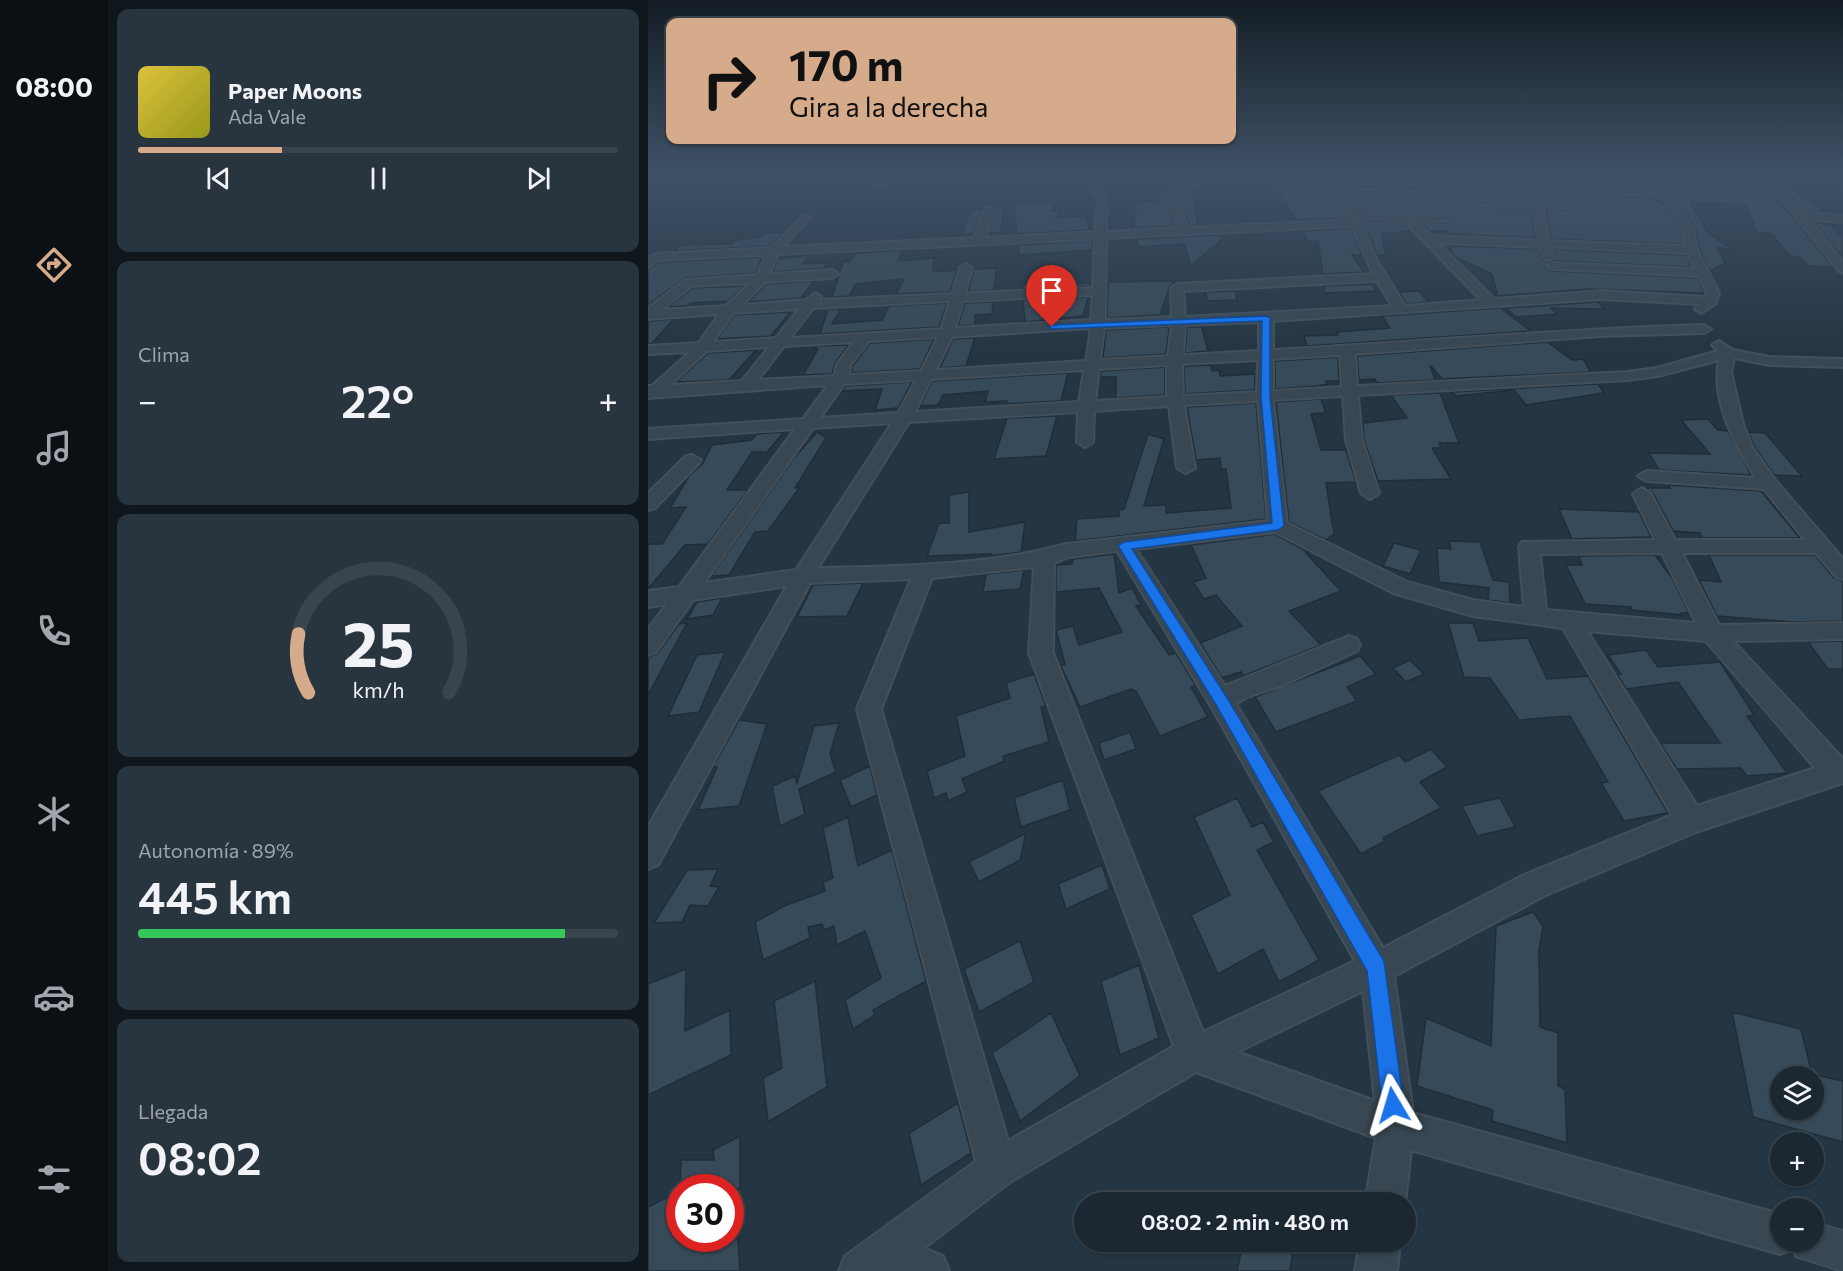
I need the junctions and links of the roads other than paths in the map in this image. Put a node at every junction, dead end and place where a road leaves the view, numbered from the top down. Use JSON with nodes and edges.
{"nodes":[{"id":1,"x":792,"y":231,"type":"edge"},
{"id":2,"x":982,"y":231,"type":"edge"},
{"id":3,"x":1101,"y":231,"type":"edge"},
{"id":4,"x":1194,"y":231,"type":"edge"},
{"id":5,"x":1360,"y":231,"type":"edge"},
{"id":6,"x":1418,"y":231,"type":"edge"},
{"id":7,"x":1542,"y":231,"type":"edge"},
{"id":8,"x":1689,"y":231,"type":"edge"},
{"id":9,"x":1813,"y":231,"type":"edge"},
{"id":10,"x":1185,"y":232,"type":"joint"},
{"id":11,"x":1100,"y":236,"type":"junction"},
{"id":12,"x":1425,"y":239,"type":"junction"},
{"id":13,"x":979,"y":242,"type":"junction"},
{"id":14,"x":1544,"y":245,"type":"junction"},
{"id":15,"x":850,"y":247,"type":"junction"},
{"id":16,"x":1691,"y":250,"type":"junction"},
{"id":17,"x":774,"y":251,"type":"junction"},
{"id":18,"x":648,"y":264,"type":"edge"},
{"id":19,"x":1553,"y":266,"type":"junction"},
{"id":20,"x":966,"y":268,"type":"dead end"},
{"id":21,"x":1843,"y":269,"type":"edge"},
{"id":22,"x":1702,"y":273,"type":"junction"},
{"id":23,"x":832,"y":274,"type":"junction"},
{"id":24,"x":1382,"y":277,"type":"junction"},
{"id":25,"x":761,"y":279,"type":"junction"},
{"id":26,"x":1552,"y":289,"type":"junction"},
{"id":27,"x":1099,"y":291,"type":"junction"},
{"id":28,"x":957,"y":299,"type":"junction"},
{"id":29,"x":1711,"y":302,"type":"junction"},
{"id":30,"x":1491,"y":303,"type":"junction"},
{"id":31,"x":810,"y":304,"type":"junction"},
{"id":32,"x":728,"y":310,"type":"junction"},
{"id":33,"x":1401,"y":310,"type":"junction"},
{"id":34,"x":648,"y":314,"type":"edge"},
{"id":35,"x":1266,"y":318,"type":"junction"},
{"id":36,"x":1179,"y":320,"type":"junction"},
{"id":37,"x":1098,"y":324,"type":"junction"},
{"id":38,"x":1704,"y":330,"type":"junction"},
{"id":39,"x":947,"y":333,"type":"junction"},
{"id":40,"x":865,"y":337,"type":"junction"},
{"id":41,"x":783,"y":342,"type":"junction"},
{"id":42,"x":702,"y":348,"type":"junction"},
{"id":43,"x":1347,"y":348,"type":"junction"},
{"id":44,"x":648,"y":350,"type":"edge"},
{"id":45,"x":1265,"y":353,"type":"junction"},
{"id":46,"x":1728,"y":353,"type":"junction"},
{"id":47,"x":1176,"y":358,"type":"junction"},
{"id":48,"x":1092,"y":363,"type":"junction"},
{"id":49,"x":1843,"y":363,"type":"edge"},
{"id":50,"x":926,"y":374,"type":"junction"},
{"id":51,"x":841,"y":378,"type":"junction"},
{"id":52,"x":748,"y":383,"type":"junction"},
{"id":53,"x":1350,"y":390,"type":"junction"},
{"id":54,"x":650,"y":393,"type":"edge"},
{"id":55,"x":1265,"y":397,"type":"junction"},
{"id":56,"x":1175,"y":402,"type":"junction"},
{"id":57,"x":1086,"y":409,"type":"junction"},
{"id":58,"x":904,"y":418,"type":"junction"},
{"id":59,"x":806,"y":424,"type":"junction"},
{"id":60,"x":648,"y":434,"type":"edge"},
{"id":61,"x":1085,"y":442,"type":"dead end"},
{"id":62,"x":692,"y":460,"type":"dead end"},
{"id":63,"x":1186,"y":468,"type":"dead end"},
{"id":64,"x":1769,"y":484,"type":"junction"},
{"id":65,"x":1370,"y":493,"type":"dead end"},
{"id":66,"x":648,"y":504,"type":"edge"},
{"id":67,"x":1278,"y":526,"type":"junction"},
{"id":68,"x":1124,"y":546,"type":"junction"},
{"id":69,"x":1820,"y":546,"type":"junction"},
{"id":70,"x":1668,"y":547,"type":"junction"},
{"id":71,"x":1044,"y":559,"type":"junction"},
{"id":72,"x":924,"y":572,"type":"junction"},
{"id":73,"x":1843,"y":572,"type":"edge"},
{"id":74,"x":803,"y":576,"type":"junction"},
{"id":75,"x":686,"y":595,"type":"junction"},
{"id":76,"x":648,"y":599,"type":"edge"},
{"id":77,"x":1536,"y":615,"type":"junction"},
{"id":78,"x":1570,"y":621,"type":"junction"},
{"id":79,"x":1843,"y":630,"type":"edge"},
{"id":80,"x":1712,"y":633,"type":"junction"},
{"id":81,"x":1349,"y":645,"type":"dead end"},
{"id":82,"x":648,"y":646,"type":"edge"},
{"id":83,"x":1221,"y":700,"type":"junction"},
{"id":84,"x":1839,"y":772,"type":"edge"},
{"id":85,"x":1691,"y":821,"type":"junction"},
{"id":86,"x":648,"y":855,"type":"edge"},
{"id":87,"x":1377,"y":968,"type":"junction"},
{"id":88,"x":1194,"y":1054,"type":"junction"},
{"id":89,"x":1396,"y":1127,"type":"junction"},
{"id":90,"x":997,"y":1169,"type":"junction"},
{"id":91,"x":1387,"y":1192,"type":"edge"},
{"id":92,"x":1770,"y":1231,"type":"edge"},
{"id":93,"x":1824,"y":1246,"type":"edge"},
{"id":94,"x":1843,"y":1251,"type":"edge"},
{"id":95,"x":1379,"y":1252,"type":"edge"},
{"id":96,"x":873,"y":1262,"type":"edge"},
{"id":97,"x":928,"y":1271,"type":"edge"},
{"id":98,"x":1376,"y":1271,"type":"edge"}],
"edges":[{"from":1,"to":17,"type":"street"},
{"from":2,"to":13,"type":"street"},
{"from":3,"to":11,"type":"street"},
{"from":4,"to":10,"type":"street"},
{"from":5,"to":24,"type":"street"},
{"from":6,"to":12,"type":"street"},
{"from":7,"to":14,"type":"street"},
{"from":8,"to":16,"type":"street"},
{"from":9,"to":21,"type":"street"},
{"from":10,"to":11,"type":"street"},
{"from":11,"to":13,"type":"street"},
{"from":11,"to":27,"type":"street"},
{"from":12,"to":14,"type":"street"},
{"from":12,"to":30,"type":"street"},
{"from":13,"to":15,"type":"street"},
{"from":14,"to":16,"type":"street"},
{"from":14,"to":19,"type":"street"},
{"from":15,"to":17,"type":"street"},
{"from":15,"to":23,"type":"street"},
{"from":16,"to":22,"type":"street"},
{"from":17,"to":18,"type":"street"},
{"from":17,"to":25,"type":"street"},
{"from":19,"to":22,"type":"street"},
{"from":19,"to":26,"type":"street"},
{"from":20,"to":28,"type":"street"},
{"from":22,"to":29,"type":"street"},
{"from":23,"to":25,"type":"street"},
{"from":23,"to":31,"type":"street"},
{"from":24,"to":33,"type":"street"},
{"from":24,"to":36,"type":"street"},
{"from":25,"to":32,"type":"street"},
{"from":25,"to":34,"type":"street"},
{"from":26,"to":29,"type":"street"},
{"from":26,"to":30,"type":"street"},
{"from":27,"to":28,"type":"street"},
{"from":27,"to":37,"type":"street"},
{"from":28,"to":31,"type":"street"},
{"from":28,"to":39,"type":"street"},
{"from":29,"to":38,"type":"street"},
{"from":30,"to":33,"type":"street"},
{"from":31,"to":32,"type":"street"},
{"from":31,"to":41,"type":"street"},
{"from":32,"to":34,"type":"street"},
{"from":32,"to":42,"type":"street"},
{"from":33,"to":35,"type":"street"},
{"from":35,"to":36,"type":"street"},
{"from":35,"to":45,"type":"street"},
{"from":36,"to":37,"type":"street"},
{"from":36,"to":47,"type":"street"},
{"from":37,"to":39,"type":"street"},
{"from":37,"to":48,"type":"street"},
{"from":38,"to":43,"type":"street"},
{"from":38,"to":46,"type":"street"},
{"from":39,"to":40,"type":"street"},
{"from":39,"to":50,"type":"street"},
{"from":40,"to":41,"type":"street"},
{"from":40,"to":51,"type":"street"},
{"from":41,"to":42,"type":"street"},
{"from":41,"to":52,"type":"street"},
{"from":42,"to":44,"type":"street"},
{"from":42,"to":54,"type":"street"},
{"from":43,"to":45,"type":"street"},
{"from":43,"to":53,"type":"street"},
{"from":45,"to":47,"type":"street"},
{"from":45,"to":55,"type":"street"},
{"from":46,"to":49,"type":"street"},
{"from":46,"to":53,"type":"street"},
{"from":46,"to":64,"type":"street"},
{"from":47,"to":48,"type":"street"},
{"from":47,"to":56,"type":"street"},
{"from":48,"to":50,"type":"street"},
{"from":48,"to":57,"type":"street"},
{"from":50,"to":51,"type":"street"},
{"from":50,"to":58,"type":"street"},
{"from":51,"to":52,"type":"street"},
{"from":51,"to":59,"type":"street"},
{"from":52,"to":54,"type":"street"},
{"from":53,"to":55,"type":"street"},
{"from":53,"to":65,"type":"street"},
{"from":55,"to":56,"type":"street"},
{"from":55,"to":67,"type":"street"},
{"from":56,"to":57,"type":"street"},
{"from":56,"to":63,"type":"street"},
{"from":57,"to":58,"type":"street"},
{"from":57,"to":61,"type":"street"},
{"from":58,"to":59,"type":"street"},
{"from":58,"to":74,"type":"street"},
{"from":59,"to":60,"type":"street"},
{"from":59,"to":75,"type":"street"},
{"from":62,"to":66,"type":"street"},
{"from":64,"to":69,"type":"street"},
{"from":64,"to":70,"type":"street"},
{"from":67,"to":68,"type":"street"},
{"from":67,"to":77,"type":"street"},
{"from":68,"to":71,"type":"street"},
{"from":68,"to":83,"type":"street"},
{"from":69,"to":70,"type":"street"},
{"from":69,"to":73,"type":"street"},
{"from":70,"to":77,"type":"street"},
{"from":70,"to":80,"type":"street"},
{"from":71,"to":72,"type":"street"},
{"from":71,"to":88,"type":"street"},
{"from":72,"to":74,"type":"street"},
{"from":72,"to":90,"type":"street"},
{"from":74,"to":75,"type":"street"},
{"from":74,"to":86,"type":"street"},
{"from":75,"to":76,"type":"street"},
{"from":75,"to":82,"type":"street"},
{"from":77,"to":78,"type":"street"},
{"from":78,"to":80,"type":"street"},
{"from":78,"to":85,"type":"street"},
{"from":79,"to":80,"type":"street"},
{"from":80,"to":84,"type":"street"},
{"from":81,"to":83,"type":"street"},
{"from":83,"to":87,"type":"street"},
{"from":84,"to":85,"type":"street"},
{"from":85,"to":87,"type":"street"},
{"from":87,"to":88,"type":"street"},
{"from":87,"to":89,"type":"street"},
{"from":88,"to":89,"type":"street"},
{"from":88,"to":90,"type":"street"},
{"from":89,"to":91,"type":"street"},
{"from":89,"to":92,"type":"street"},
{"from":90,"to":96,"type":"street"},
{"from":93,"to":94,"type":"street"},
{"from":95,"to":98,"type":"street"},
{"from":96,"to":97,"type":"street"}]}
